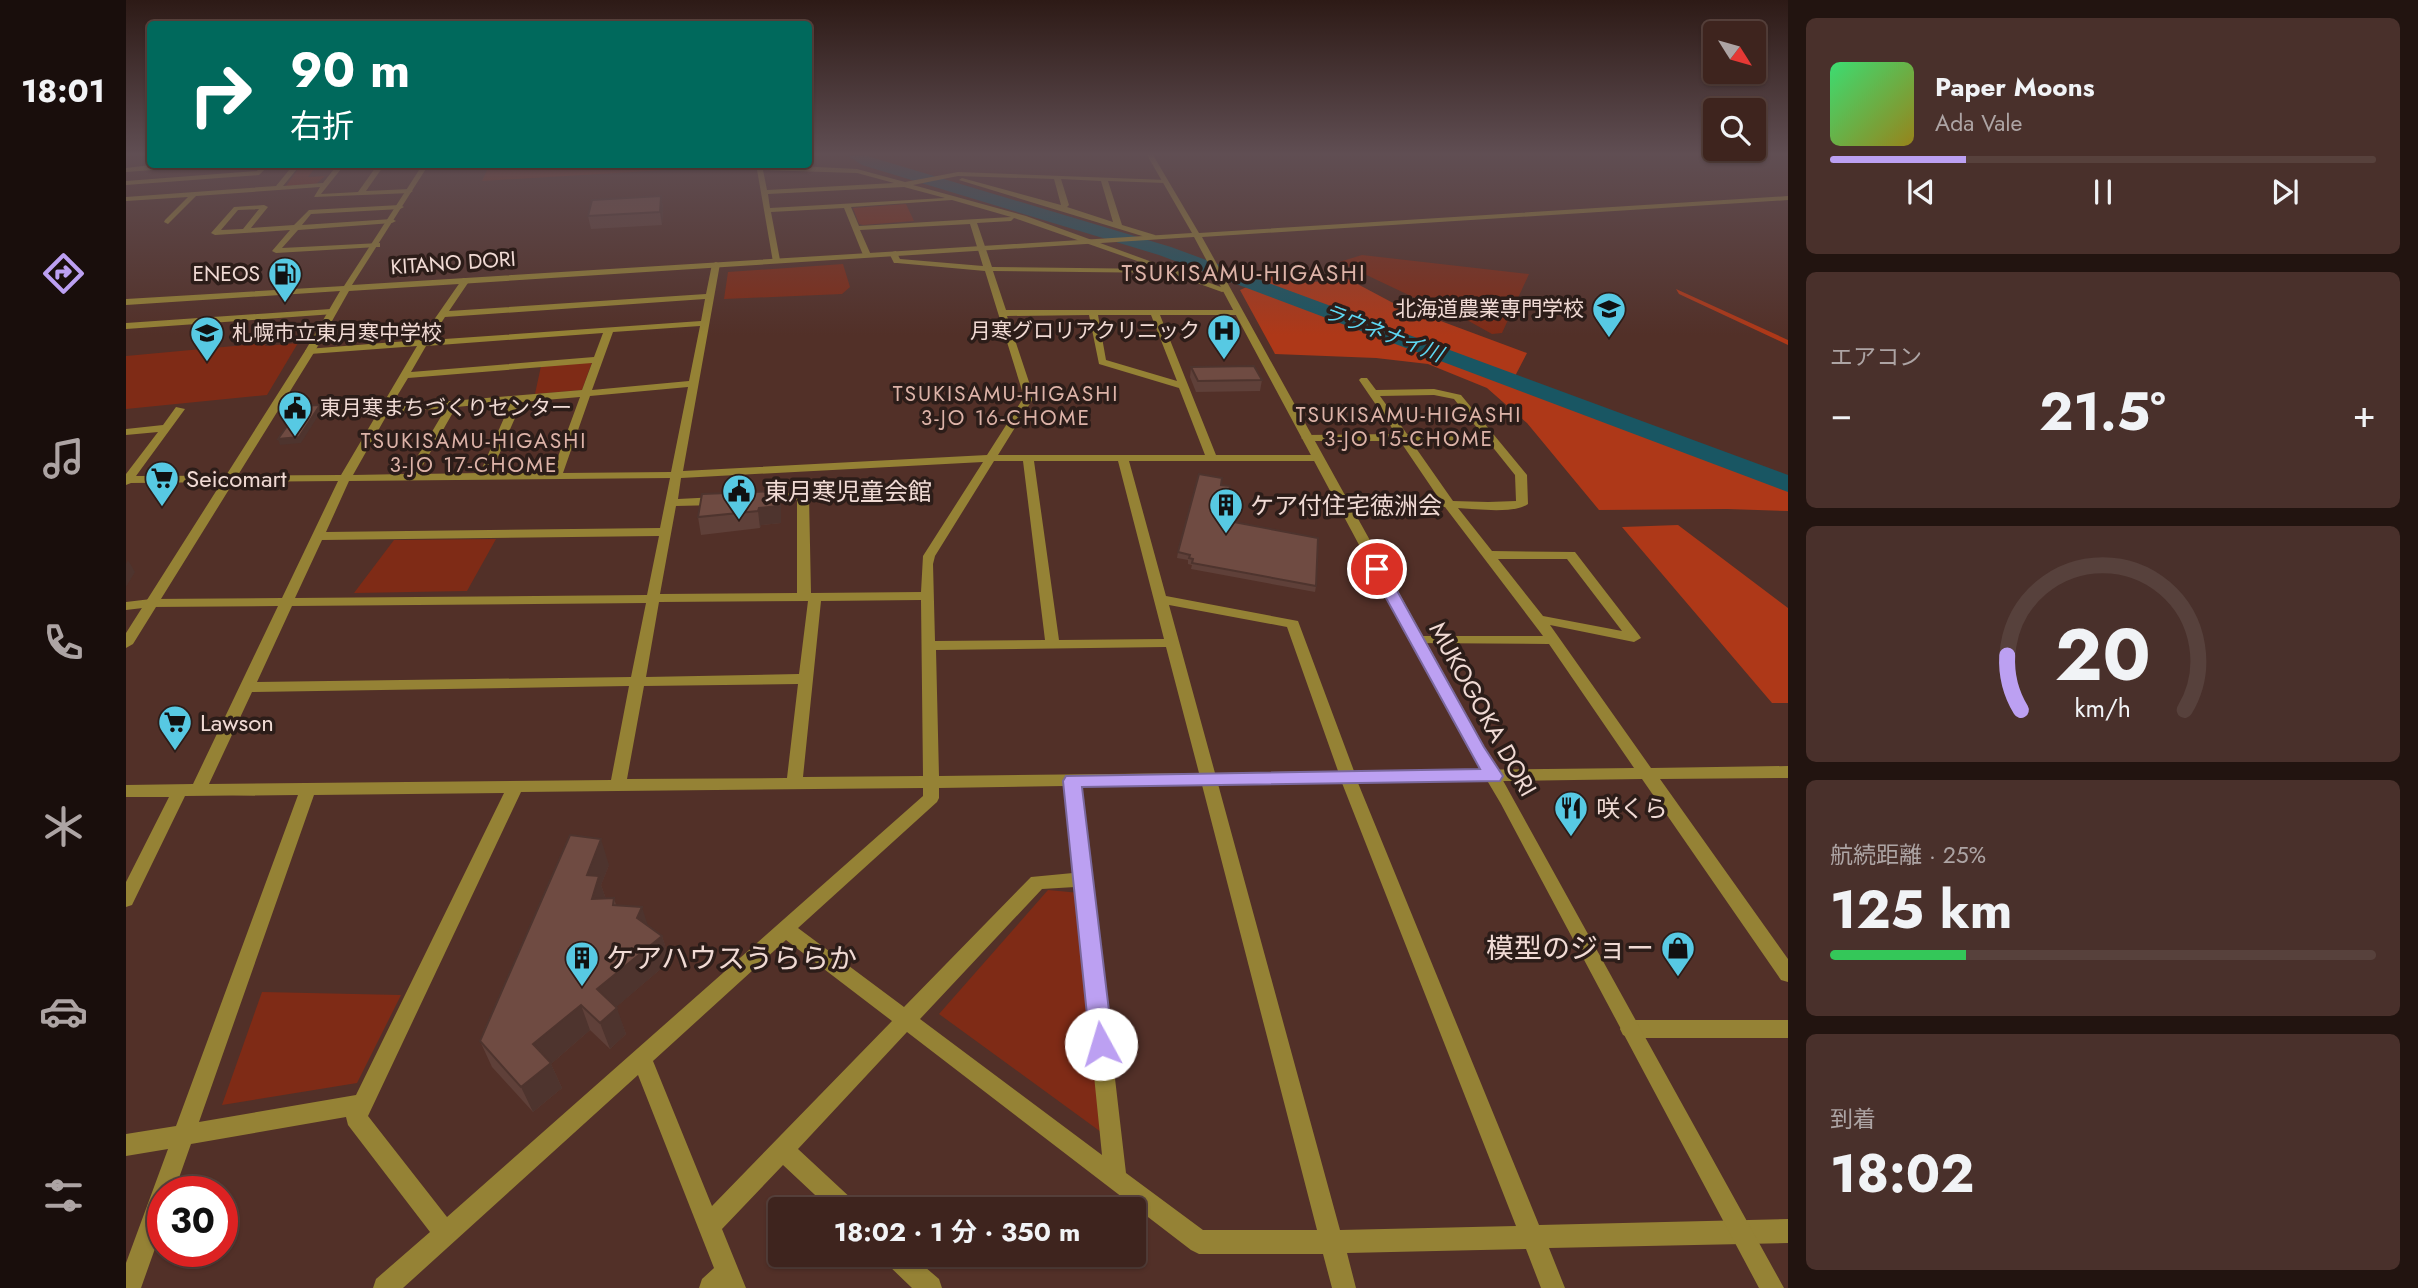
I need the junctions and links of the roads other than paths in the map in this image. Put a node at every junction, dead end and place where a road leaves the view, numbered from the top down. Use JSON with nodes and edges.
{"nodes":[{"id":1,"x":174,"y":215,"type":"edge"},
{"id":2,"x":230,"y":215,"type":"edge"},
{"id":3,"x":258,"y":215,"type":"edge"},
{"id":4,"x":307,"y":215,"type":"edge"},
{"id":5,"x":395,"y":215,"type":"edge"},
{"id":6,"x":768,"y":215,"type":"edge"},
{"id":7,"x":851,"y":215,"type":"edge"},
{"id":8,"x":1013,"y":215,"type":"edge"},
{"id":9,"x":1086,"y":215,"type":"edge"},
{"id":10,"x":1115,"y":215,"type":"edge"},
{"id":11,"x":1185,"y":215,"type":"edge"},
{"id":12,"x":1507,"y":215,"type":"edge"},
{"id":13,"x":1023,"y":218,"type":"junction"},
{"id":14,"x":391,"y":221,"type":"junction"},
{"id":15,"x":973,"y":221,"type":"junction"},
{"id":16,"x":168,"y":222,"type":"dead end"},
{"id":17,"x":1118,"y":225,"type":"junction"},
{"id":18,"x":297,"y":227,"type":"junction"},
{"id":19,"x":856,"y":228,"type":"junction"},
{"id":20,"x":246,"y":230,"type":"junction"},
{"id":21,"x":1196,"y":234,"type":"junction"},
{"id":22,"x":1149,"y":237,"type":"junction"},
{"id":23,"x":1094,"y":240,"type":"junction"},
{"id":24,"x":377,"y":245,"type":"junction"},
{"id":25,"x":981,"y":248,"type":"junction"},
{"id":26,"x":893,"y":253,"type":"junction"},
{"id":27,"x":867,"y":254,"type":"junction"},
{"id":28,"x":776,"y":260,"type":"junction"},
{"id":29,"x":716,"y":264,"type":"junction"},
{"id":30,"x":988,"y":269,"type":"junction"},
{"id":31,"x":1175,"y":271,"type":"junction"},
{"id":32,"x":466,"y":280,"type":"junction"},
{"id":33,"x":1223,"y":286,"type":"junction"},
{"id":34,"x":349,"y":287,"type":"junction"},
{"id":35,"x":709,"y":296,"type":"junction"},
{"id":36,"x":127,"y":303,"type":"edge"},
{"id":37,"x":331,"y":312,"type":"junction"},
{"id":38,"x":1237,"y":312,"type":"junction"},
{"id":39,"x":1002,"y":313,"type":"junction"},
{"id":40,"x":1093,"y":313,"type":"junction"},
{"id":41,"x":1155,"y":313,"type":"junction"},
{"id":42,"x":444,"y":314,"type":"junction"},
{"id":43,"x":705,"y":323,"type":"junction"},
{"id":44,"x":126,"y":326,"type":"edge"},
{"id":45,"x":609,"y":330,"type":"junction"},
{"id":46,"x":423,"y":343,"type":"junction"},
{"id":47,"x":310,"y":351,"type":"junction"},
{"id":48,"x":598,"y":360,"type":"junction"},
{"id":49,"x":405,"y":375,"type":"junction"},
{"id":50,"x":694,"y":384,"type":"junction"},
{"id":51,"x":1183,"y":386,"type":"junction"},
{"id":52,"x":587,"y":393,"type":"junction"},
{"id":53,"x":518,"y":399,"type":"junction"},
{"id":54,"x":453,"y":404,"type":"junction"},
{"id":55,"x":180,"y":409,"type":"dead end"},
{"id":56,"x":385,"y":410,"type":"junction"},
{"id":57,"x":165,"y":428,"type":"junction"},
{"id":58,"x":126,"y":432,"type":"edge"},
{"id":59,"x":1490,"y":437,"type":"junction"},
{"id":60,"x":1306,"y":438,"type":"junction"},
{"id":61,"x":1406,"y":439,"type":"junction"},
{"id":62,"x":1211,"y":457,"type":"junction"},
{"id":63,"x":992,"y":458,"type":"junction"},
{"id":64,"x":1124,"y":458,"type":"junction"},
{"id":65,"x":1317,"y":458,"type":"junction"},
{"id":66,"x":1028,"y":460,"type":"junction"},
{"id":67,"x":675,"y":475,"type":"junction"},
{"id":68,"x":556,"y":476,"type":"junction"},
{"id":69,"x":411,"y":477,"type":"junction"},
{"id":70,"x":484,"y":477,"type":"junction"},
{"id":71,"x":345,"y":478,"type":"junction"},
{"id":72,"x":229,"y":479,"type":"junction"},
{"id":73,"x":127,"y":480,"type":"edge"},
{"id":74,"x":1339,"y":498,"type":"junction"},
{"id":75,"x":671,"y":503,"type":"junction"},
{"id":76,"x":1449,"y":504,"type":"junction"},
{"id":77,"x":665,"y":532,"type":"junction"},
{"id":78,"x":317,"y":536,"type":"junction"},
{"id":79,"x":1489,"y":555,"type":"junction"},
{"id":80,"x":928,"y":596,"type":"junction"},
{"id":81,"x":809,"y":597,"type":"junction"},
{"id":82,"x":653,"y":599,"type":"junction"},
{"id":83,"x":1160,"y":599,"type":"junction"},
{"id":84,"x":151,"y":603,"type":"junction"},
{"id":85,"x":286,"y":603,"type":"junction"},
{"id":86,"x":126,"y":606,"type":"edge"},
{"id":87,"x":1538,"y":619,"type":"junction"},
{"id":88,"x":1416,"y":640,"type":"junction"},
{"id":89,"x":1553,"y":640,"type":"junction"},
{"id":90,"x":1172,"y":643,"type":"junction"},
{"id":91,"x":126,"y":644,"type":"edge"},
{"id":92,"x":1052,"y":645,"type":"junction"},
{"id":93,"x":929,"y":646,"type":"junction"},
{"id":94,"x":806,"y":679,"type":"junction"},
{"id":95,"x":636,"y":682,"type":"junction"},
{"id":96,"x":248,"y":687,"type":"junction"},
{"id":97,"x":1788,"y":772,"type":"edge"},
{"id":98,"x":1647,"y":775,"type":"junction"},
{"id":99,"x":1494,"y":776,"type":"junction"},
{"id":100,"x":1348,"y":778,"type":"junction"},
{"id":101,"x":1210,"y":780,"type":"junction"},
{"id":102,"x":1072,"y":781,"type":"junction"},
{"id":103,"x":932,"y":782,"type":"junction"},
{"id":104,"x":794,"y":783,"type":"junction"},
{"id":105,"x":618,"y":785,"type":"junction"},
{"id":106,"x":515,"y":786,"type":"junction"},
{"id":107,"x":199,"y":789,"type":"junction"},
{"id":108,"x":180,"y":790,"type":"junction"},
{"id":109,"x":308,"y":790,"type":"junction"},
{"id":110,"x":126,"y":791,"type":"edge"},
{"id":111,"x":1083,"y":880,"type":"junction"},
{"id":112,"x":126,"y":900,"type":"edge"},
{"id":113,"x":787,"y":930,"type":"junction"},
{"id":114,"x":1788,"y":974,"type":"edge"},
{"id":115,"x":907,"y":1019,"type":"junction"},
{"id":116,"x":1630,"y":1029,"type":"junction"},
{"id":117,"x":1788,"y":1030,"type":"edge"},
{"id":118,"x":641,"y":1057,"type":"junction"},
{"id":119,"x":363,"y":1104,"type":"junction"},
{"id":120,"x":184,"y":1134,"type":"junction"},
{"id":121,"x":126,"y":1145,"type":"edge"},
{"id":122,"x":783,"y":1150,"type":"junction"},
{"id":123,"x":169,"y":1176,"type":"edge"},
{"id":124,"x":1116,"y":1181,"type":"junction"},
{"id":125,"x":833,"y":1197,"type":"edge"},
{"id":126,"x":710,"y":1225,"type":"junction"},
{"id":127,"x":1741,"y":1231,"type":"junction"},
{"id":128,"x":1788,"y":1231,"type":"edge"},
{"id":129,"x":446,"y":1234,"type":"junction"},
{"id":130,"x":1532,"y":1236,"type":"junction"},
{"id":131,"x":147,"y":1237,"type":"edge"},
{"id":132,"x":1332,"y":1242,"type":"junction"},
{"id":133,"x":907,"y":1267,"type":"edge"},
{"id":134,"x":725,"y":1282,"type":"edge"},
{"id":135,"x":129,"y":1288,"type":"edge"},
{"id":136,"x":385,"y":1288,"type":"edge"},
{"id":137,"x":930,"y":1288,"type":"edge"},
{"id":138,"x":1345,"y":1288,"type":"edge"},
{"id":139,"x":1553,"y":1288,"type":"edge"},
{"id":140,"x":1772,"y":1288,"type":"edge"}],
"edges":[{"from":1,"to":16,"type":"street"},
{"from":2,"to":20,"type":"street"},
{"from":3,"to":20,"type":"street"},
{"from":4,"to":18,"type":"street"},
{"from":5,"to":14,"type":"street"},
{"from":6,"to":28,"type":"street"},
{"from":7,"to":19,"type":"street"},
{"from":8,"to":13,"type":"street"},
{"from":9,"to":17,"type":"street"},
{"from":10,"to":17,"type":"street"},
{"from":11,"to":21,"type":"street","name":"MUKOGOKA DORI"},
{"from":12,"to":21,"type":"street","name":"KITANO DORI"},
{"from":13,"to":15,"type":"street"},
{"from":13,"to":23,"type":"street"},
{"from":14,"to":18,"type":"street"},
{"from":14,"to":24,"type":"street"},
{"from":15,"to":19,"type":"street"},
{"from":15,"to":25,"type":"street"},
{"from":17,"to":22,"type":"street"},
{"from":18,"to":20,"type":"street"},
{"from":18,"to":24,"type":"street"},
{"from":19,"to":27,"type":"street"},
{"from":21,"to":22,"type":"street","name":"KITANO DORI"},
{"from":21,"to":33,"type":"street","name":"MUKOGOKA DORI"},
{"from":22,"to":23,"type":"street","name":"KITANO DORI"},
{"from":23,"to":25,"type":"street","name":"KITANO DORI"},
{"from":23,"to":31,"type":"street"},
{"from":24,"to":34,"type":"street"},
{"from":25,"to":26,"type":"street","name":"KITANO DORI"},
{"from":25,"to":30,"type":"street"},
{"from":26,"to":27,"type":"street","name":"KITANO DORI"},
{"from":26,"to":30,"type":"street"},
{"from":27,"to":28,"type":"street","name":"KITANO DORI"},
{"from":28,"to":29,"type":"street","name":"KITANO DORI"},
{"from":29,"to":32,"type":"street","name":"KITANO DORI"},
{"from":29,"to":35,"type":"street"},
{"from":30,"to":31,"type":"street"},
{"from":30,"to":39,"type":"street"},
{"from":31,"to":33,"type":"street"},
{"from":32,"to":34,"type":"street","name":"KITANO DORI"},
{"from":32,"to":42,"type":"street"},
{"from":33,"to":38,"type":"street","name":"MUKOGOKA DORI"},
{"from":34,"to":36,"type":"street","name":"KITANO DORI"},
{"from":34,"to":37,"type":"street"},
{"from":35,"to":42,"type":"street"},
{"from":35,"to":43,"type":"street"},
{"from":37,"to":44,"type":"street"},
{"from":37,"to":47,"type":"street"},
{"from":38,"to":41,"type":"street"},
{"from":38,"to":60,"type":"street","name":"MUKOGOKA DORI"},
{"from":39,"to":40,"type":"street"},
{"from":39,"to":63,"type":"street"},
{"from":40,"to":41,"type":"street"},
{"from":40,"to":51,"type":"street"},
{"from":41,"to":51,"type":"street"},
{"from":42,"to":46,"type":"street"},
{"from":43,"to":45,"type":"street"},
{"from":43,"to":50,"type":"street"},
{"from":45,"to":46,"type":"street"},
{"from":45,"to":48,"type":"street"},
{"from":46,"to":47,"type":"street"},
{"from":46,"to":49,"type":"street"},
{"from":47,"to":72,"type":"street"},
{"from":48,"to":49,"type":"street"},
{"from":48,"to":52,"type":"street"},
{"from":49,"to":56,"type":"street"},
{"from":50,"to":52,"type":"street"},
{"from":50,"to":67,"type":"street"},
{"from":51,"to":62,"type":"street"},
{"from":52,"to":53,"type":"street"},
{"from":52,"to":68,"type":"street"},
{"from":53,"to":54,"type":"street"},
{"from":53,"to":70,"type":"street"},
{"from":54,"to":56,"type":"street"},
{"from":54,"to":69,"type":"street"},
{"from":55,"to":57,"type":"street"},
{"from":56,"to":71,"type":"street"},
{"from":57,"to":58,"type":"street"},
{"from":57,"to":73,"type":"street"},
{"from":59,"to":61,"type":"street"},
{"from":59,"to":61,"type":"street"},
{"from":59,"to":76,"type":"street"},
{"from":60,"to":61,"type":"street"},
{"from":60,"to":65,"type":"street","name":"MUKOGOKA DORI"},
{"from":61,"to":76,"type":"street"},
{"from":62,"to":64,"type":"street"},
{"from":62,"to":65,"type":"street"},
{"from":63,"to":66,"type":"street"},
{"from":63,"to":67,"type":"street"},
{"from":63,"to":80,"type":"street"},
{"from":64,"to":66,"type":"street"},
{"from":64,"to":83,"type":"street"},
{"from":65,"to":74,"type":"street","name":"MUKOGOKA DORI"},
{"from":66,"to":92,"type":"street"},
{"from":67,"to":68,"type":"street"},
{"from":67,"to":75,"type":"street"},
{"from":68,"to":70,"type":"street"},
{"from":69,"to":70,"type":"street"},
{"from":69,"to":71,"type":"street"},
{"from":71,"to":72,"type":"street"},
{"from":71,"to":78,"type":"street"},
{"from":72,"to":73,"type":"street"},
{"from":72,"to":84,"type":"street"},
{"from":74,"to":76,"type":"street"},
{"from":74,"to":88,"type":"street","name":"MUKOGOKA DORI"},
{"from":75,"to":77,"type":"street"},
{"from":75,"to":81,"type":"street"},
{"from":76,"to":79,"type":"street"},
{"from":77,"to":78,"type":"street"},
{"from":77,"to":82,"type":"street"},
{"from":78,"to":85,"type":"street"},
{"from":79,"to":87,"type":"street"},
{"from":79,"to":87,"type":"street"},
{"from":80,"to":81,"type":"street"},
{"from":80,"to":93,"type":"street"},
{"from":81,"to":82,"type":"street"},
{"from":81,"to":94,"type":"street"},
{"from":82,"to":85,"type":"street"},
{"from":82,"to":95,"type":"street"},
{"from":83,"to":90,"type":"street"},
{"from":83,"to":100,"type":"street"},
{"from":84,"to":85,"type":"street"},
{"from":84,"to":86,"type":"street"},
{"from":84,"to":91,"type":"street"},
{"from":85,"to":96,"type":"street"},
{"from":87,"to":89,"type":"street"},
{"from":88,"to":89,"type":"street"},
{"from":88,"to":99,"type":"street","name":"MUKOGOKA DORI"},
{"from":89,"to":98,"type":"street"},
{"from":90,"to":92,"type":"street"},
{"from":90,"to":101,"type":"street"},
{"from":92,"to":93,"type":"street"},
{"from":93,"to":103,"type":"street"},
{"from":94,"to":95,"type":"street"},
{"from":94,"to":104,"type":"street"},
{"from":95,"to":96,"type":"street"},
{"from":95,"to":105,"type":"street"},
{"from":96,"to":107,"type":"street"},
{"from":97,"to":98,"type":"street"},
{"from":98,"to":99,"type":"street"},
{"from":98,"to":114,"type":"street"},
{"from":99,"to":100,"type":"street"},
{"from":99,"to":116,"type":"street","name":"MUKOGOKA DORI"},
{"from":100,"to":101,"type":"street"},
{"from":100,"to":130,"type":"street"},
{"from":101,"to":102,"type":"street"},
{"from":101,"to":132,"type":"street"},
{"from":102,"to":103,"type":"street"},
{"from":102,"to":111,"type":"street"},
{"from":103,"to":104,"type":"street"},
{"from":103,"to":113,"type":"street"},
{"from":104,"to":105,"type":"street"},
{"from":105,"to":106,"type":"street"},
{"from":106,"to":109,"type":"street"},
{"from":106,"to":119,"type":"street"},
{"from":107,"to":108,"type":"street"},
{"from":107,"to":109,"type":"street"},
{"from":108,"to":110,"type":"street"},
{"from":108,"to":112,"type":"street"},
{"from":109,"to":120,"type":"street"},
{"from":111,"to":115,"type":"street"},
{"from":111,"to":124,"type":"street"},
{"from":113,"to":115,"type":"street"},
{"from":113,"to":118,"type":"street"},
{"from":115,"to":122,"type":"street"},
{"from":115,"to":124,"type":"street"},
{"from":116,"to":117,"type":"street"},
{"from":116,"to":127,"type":"street","name":"MUKOGOKA DORI"},
{"from":118,"to":126,"type":"street"},
{"from":118,"to":129,"type":"street"},
{"from":119,"to":120,"type":"street"},
{"from":119,"to":129,"type":"street"},
{"from":120,"to":121,"type":"street"},
{"from":120,"to":123,"type":"street"},
{"from":122,"to":125,"type":"street"},
{"from":122,"to":126,"type":"street"},
{"from":124,"to":132,"type":"street"},
{"from":126,"to":134,"type":"street"},
{"from":127,"to":128,"type":"street"},
{"from":127,"to":130,"type":"street"},
{"from":127,"to":140,"type":"street","name":"MUKOGOKA DORI"},
{"from":129,"to":136,"type":"street"},
{"from":130,"to":132,"type":"street"},
{"from":130,"to":139,"type":"street"},
{"from":131,"to":135,"type":"street"},
{"from":132,"to":138,"type":"street"},
{"from":133,"to":137,"type":"street"}]}
